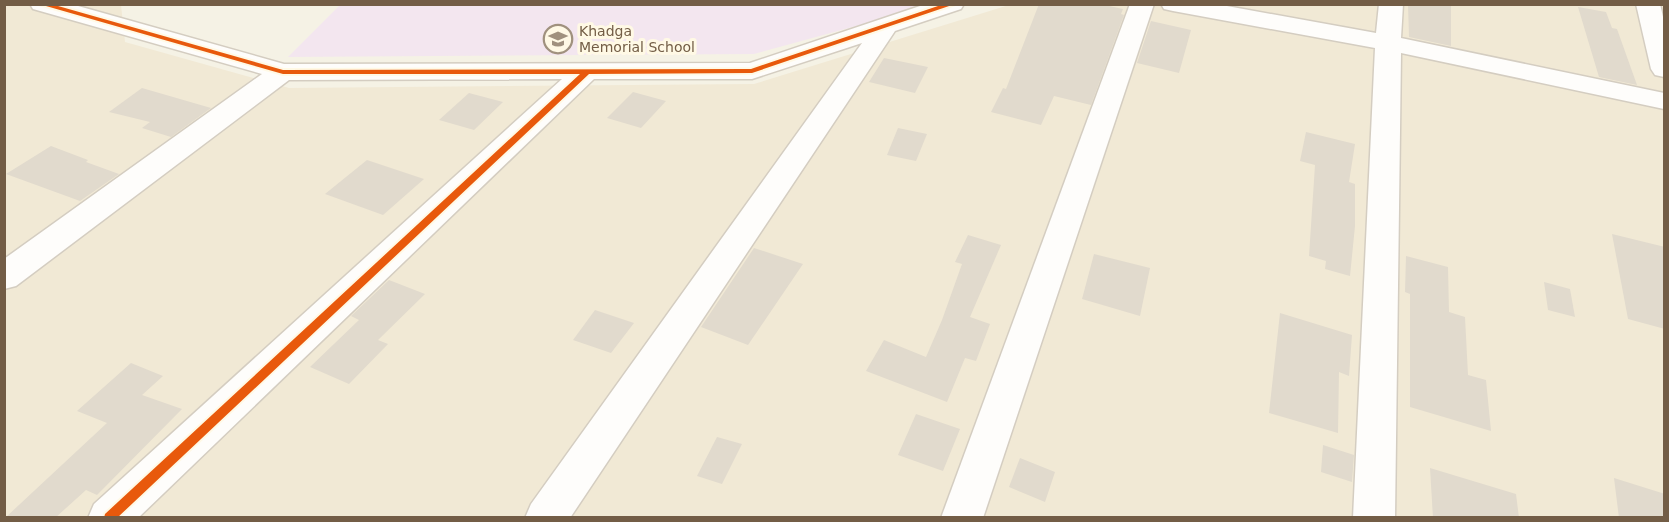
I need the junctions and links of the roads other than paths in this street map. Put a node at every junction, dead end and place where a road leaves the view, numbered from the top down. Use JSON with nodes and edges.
{"nodes":[{"id":1,"x":42,"y":4,"type":"edge"},
{"id":2,"x":952,"y":4,"type":"edge"},
{"id":3,"x":1142,"y":4,"type":"edge"},
{"id":4,"x":1173,"y":4,"type":"edge"},
{"id":5,"x":1391,"y":4,"type":"edge"},
{"id":6,"x":1648,"y":4,"type":"edge"},
{"id":7,"x":885,"y":28,"type":"junction"},
{"id":8,"x":1388,"y":43,"type":"junction"},
{"id":9,"x":1665,"y":69,"type":"edge"},
{"id":10,"x":284,"y":72,"type":"junction"},
{"id":11,"x":587,"y":72,"type":"junction"},
{"id":12,"x":1665,"y":100,"type":"edge"},
{"id":13,"x":4,"y":277,"type":"edge"},
{"id":14,"x":109,"y":518,"type":"edge"},
{"id":15,"x":546,"y":518,"type":"edge"},
{"id":16,"x":962,"y":518,"type":"edge"},
{"id":17,"x":1374,"y":518,"type":"edge"}],
"edges":[{"from":1,"to":10,"type":"street"},
{"from":2,"to":7,"type":"street"},
{"from":3,"to":16,"type":"street"},
{"from":4,"to":8,"type":"street"},
{"from":5,"to":8,"type":"street"},
{"from":6,"to":9,"type":"street"},
{"from":7,"to":11,"type":"street"},
{"from":7,"to":15,"type":"street"},
{"from":8,"to":12,"type":"street"},
{"from":8,"to":17,"type":"street"},
{"from":10,"to":11,"type":"street"},
{"from":10,"to":13,"type":"street"},
{"from":11,"to":14,"type":"street"}]}
